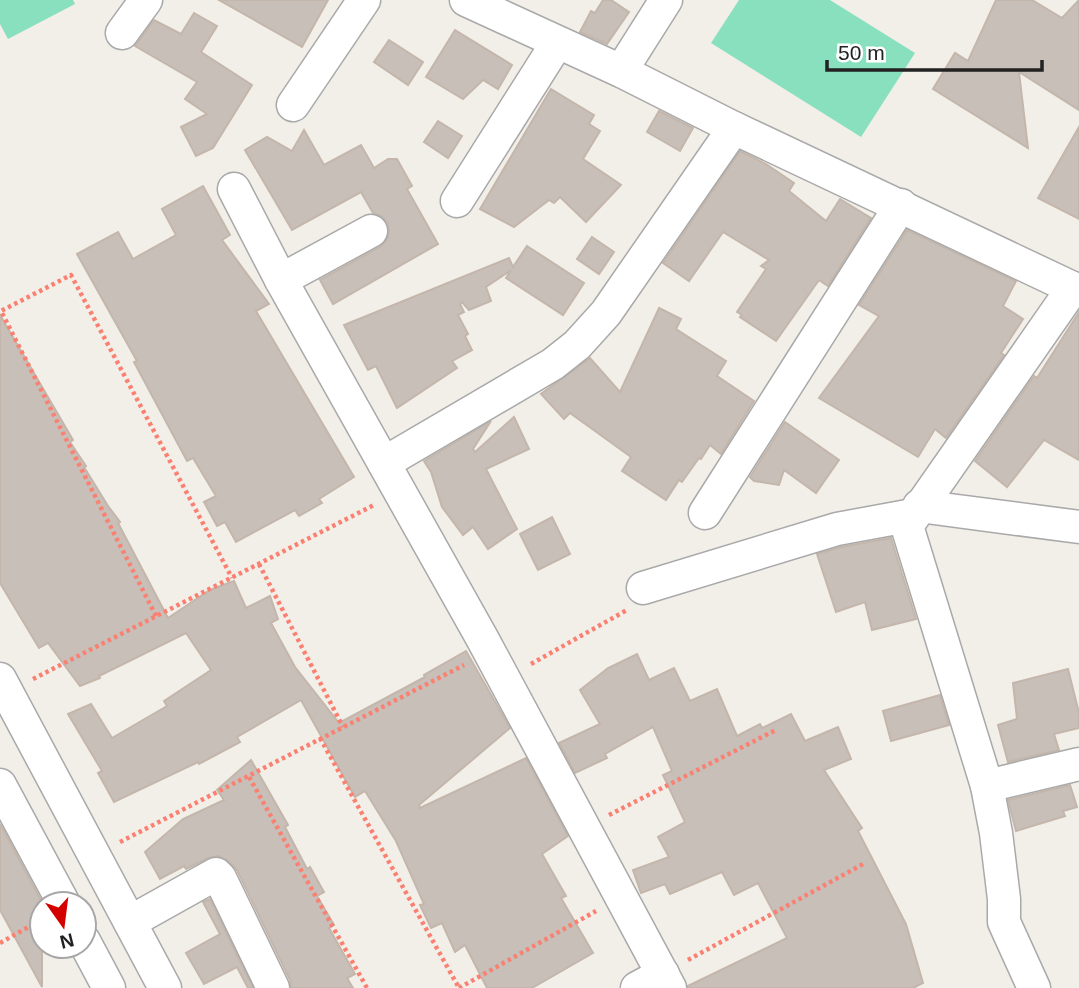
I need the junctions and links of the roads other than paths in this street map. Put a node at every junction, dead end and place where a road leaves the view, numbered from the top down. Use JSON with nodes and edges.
{"nodes":[{"id":1,"x":146,"y":0,"type":"edge"},
{"id":2,"x":365,"y":0,"type":"edge"},
{"id":3,"x":466,"y":0,"type":"edge"},
{"id":4,"x":666,"y":0,"type":"edge"},
{"id":5,"x":122,"y":33,"type":"dead end"},
{"id":6,"x":557,"y":43,"type":"junction"},
{"id":7,"x":621,"y":71,"type":"junction"},
{"id":8,"x":293,"y":106,"type":"dead end"},
{"id":9,"x":734,"y":128,"type":"junction"},
{"id":10,"x":234,"y":189,"type":"dead end"},
{"id":11,"x":457,"y":201,"type":"dead end"},
{"id":12,"x":901,"y":205,"type":"junction"},
{"id":13,"x":371,"y":231,"type":"dead end"},
{"id":14,"x":281,"y":279,"type":"junction"},
{"id":15,"x":1076,"y":290,"type":"edge"},
{"id":16,"x":384,"y":463,"type":"junction"},
{"id":17,"x":916,"y":510,"type":"junction"},
{"id":18,"x":705,"y":513,"type":"dead end"},
{"id":19,"x":1079,"y":527,"type":"edge"},
{"id":20,"x":637,"y":598,"type":"road end"},
{"id":21,"x":4,"y":686,"type":"edge"},
{"id":22,"x":1079,"y":764,"type":"edge"},
{"id":23,"x":0,"y":785,"type":"edge"},
{"id":24,"x":987,"y":786,"type":"junction"},
{"id":25,"x":56,"y":890,"type":"edge"},
{"id":26,"x":130,"y":922,"type":"junction"},
{"id":27,"x":94,"y":960,"type":"edge"},
{"id":28,"x":657,"y":983,"type":"edge"},
{"id":29,"x":109,"y":988,"type":"edge"},
{"id":30,"x":165,"y":988,"type":"edge"},
{"id":31,"x":274,"y":988,"type":"edge"},
{"id":32,"x":1034,"y":988,"type":"edge"}],
"edges":[{"from":1,"to":5,"type":"street"},
{"from":2,"to":8,"type":"street"},
{"from":3,"to":6,"type":"street"},
{"from":4,"to":7,"type":"street"},
{"from":6,"to":7,"type":"street"},
{"from":6,"to":11,"type":"street"},
{"from":7,"to":9,"type":"street"},
{"from":9,"to":12,"type":"street"},
{"from":9,"to":16,"type":"street"},
{"from":10,"to":14,"type":"street"},
{"from":12,"to":15,"type":"street"},
{"from":12,"to":18,"type":"street"},
{"from":13,"to":14,"type":"street"},
{"from":14,"to":16,"type":"street"},
{"from":15,"to":17,"type":"street"},
{"from":16,"to":28,"type":"street"},
{"from":17,"to":19,"type":"street"},
{"from":17,"to":20,"type":"street"},
{"from":17,"to":24,"type":"street"},
{"from":21,"to":26,"type":"street"},
{"from":22,"to":24,"type":"street"},
{"from":23,"to":25,"type":"street"},
{"from":24,"to":32,"type":"street"},
{"from":26,"to":30,"type":"street"},
{"from":26,"to":31,"type":"street"},
{"from":27,"to":29,"type":"street"}]}
